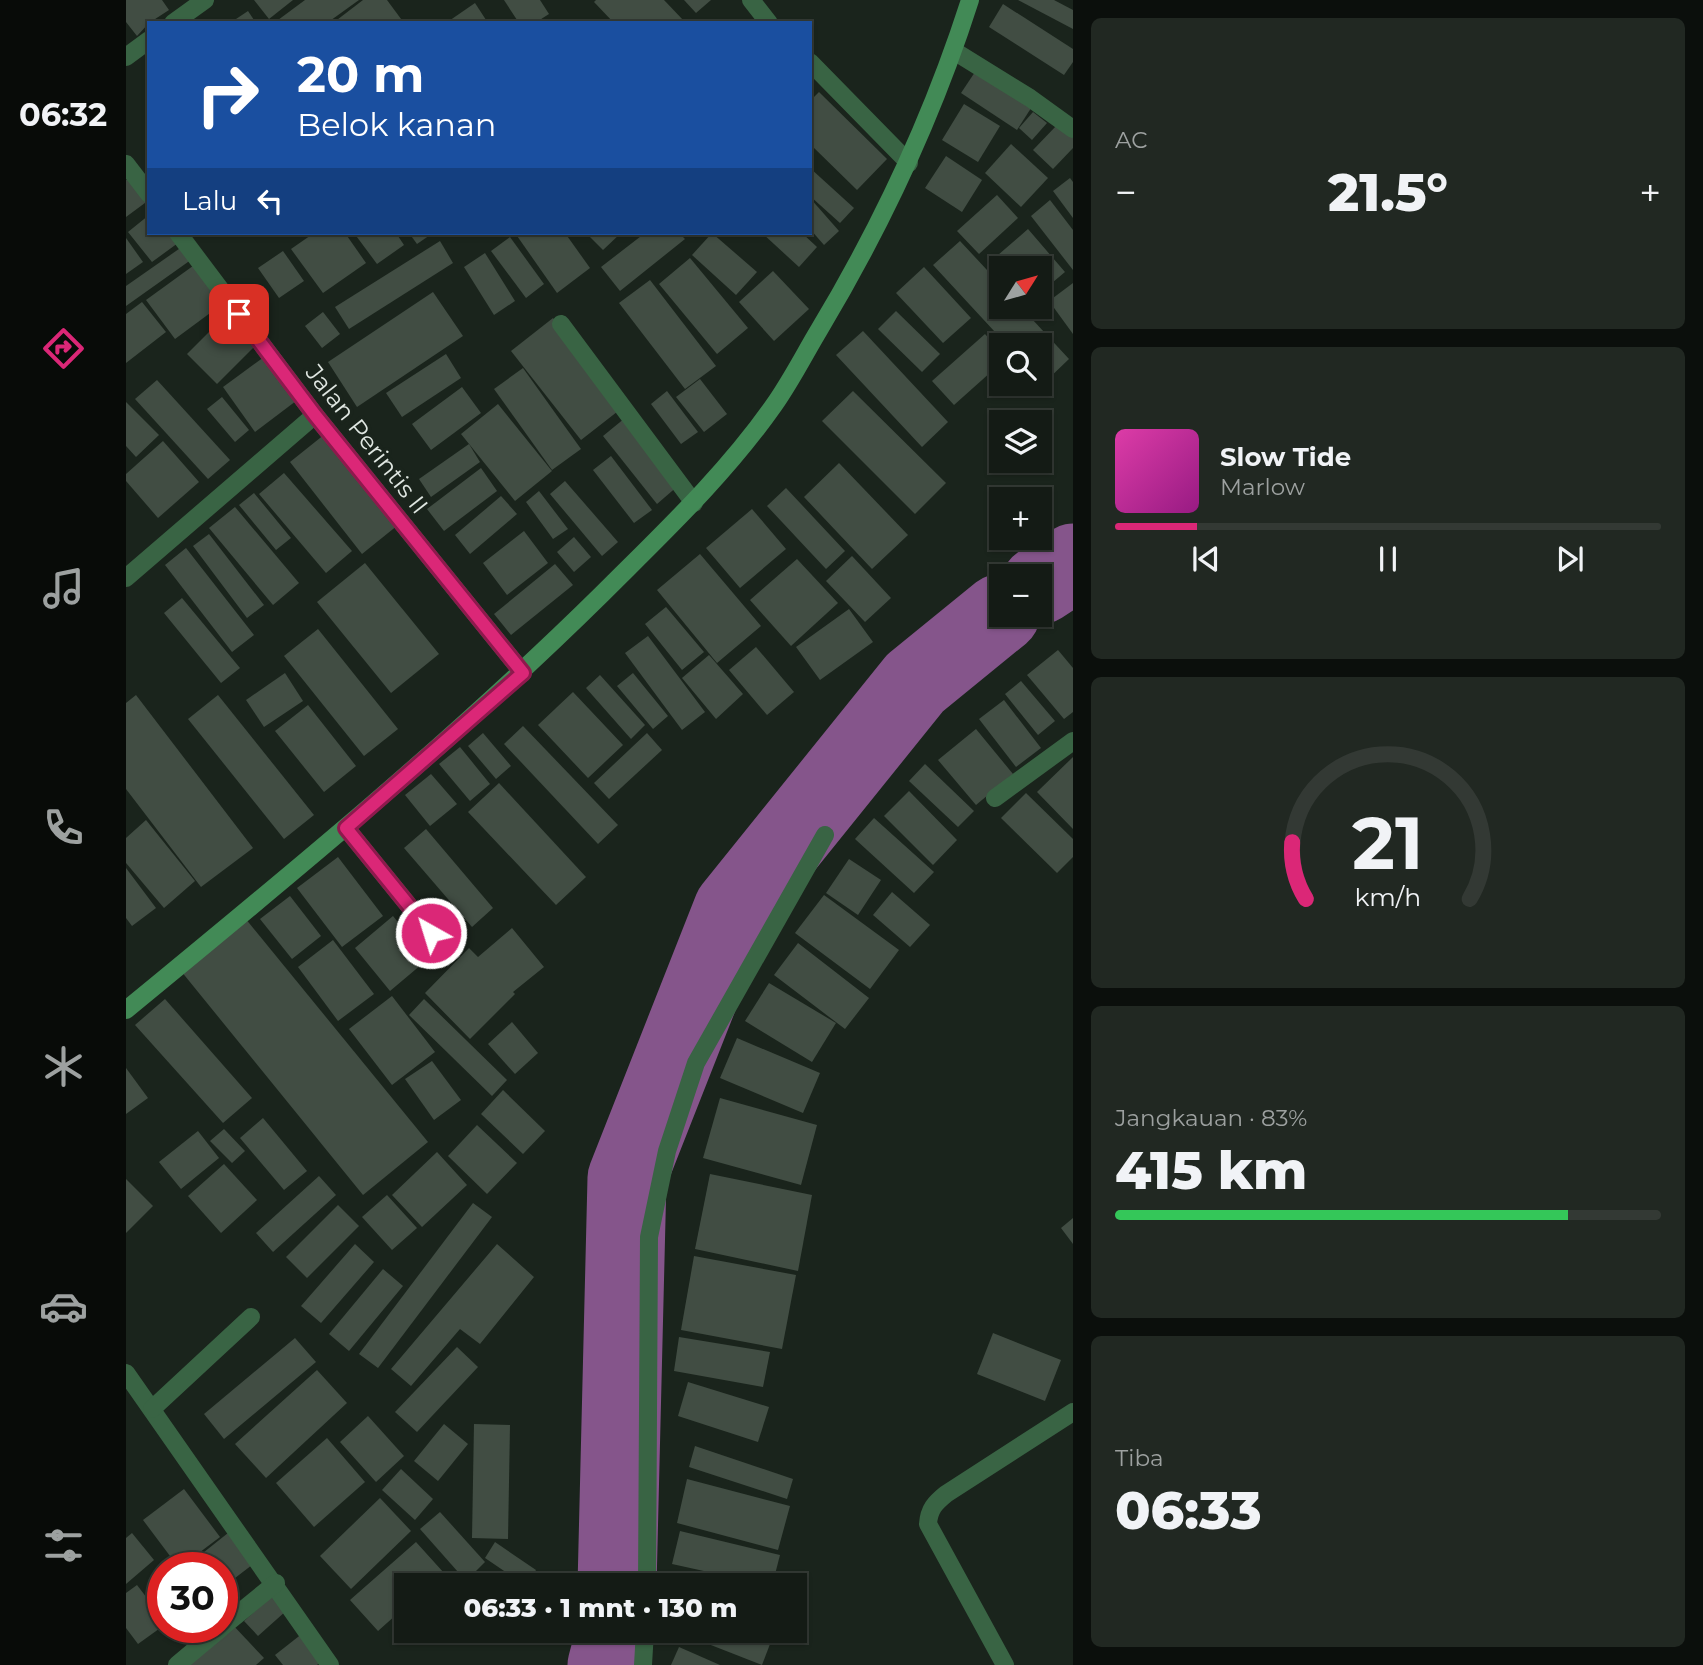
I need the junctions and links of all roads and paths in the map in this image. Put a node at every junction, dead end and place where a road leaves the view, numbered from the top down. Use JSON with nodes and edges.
{"nodes":[{"id":1,"x":205,"y":0,"type":"edge"},
{"id":2,"x":751,"y":0,"type":"edge"},
{"id":3,"x":970,"y":0,"type":"edge"},
{"id":4,"x":176,"y":21,"type":"edge"},
{"id":5,"x":767,"y":21,"type":"edge"},
{"id":6,"x":147,"y":41,"type":"edge"},
{"id":7,"x":954,"y":51,"type":"junction"},
{"id":8,"x":126,"y":57,"type":"edge"},
{"id":9,"x":814,"y":74,"type":"edge"},
{"id":10,"x":1073,"y":129,"type":"edge"},
{"id":11,"x":909,"y":163,"type":"junction"},
{"id":12,"x":126,"y":164,"type":"edge"},
{"id":13,"x":147,"y":191,"type":"edge"},
{"id":14,"x":180,"y":235,"type":"edge"},
{"id":15,"x":561,"y":324,"type":"dead end"},
{"id":16,"x":315,"y":415,"type":"junction"},
{"id":17,"x":694,"y":503,"type":"junction"},
{"id":18,"x":126,"y":578,"type":"edge"},
{"id":19,"x":523,"y":673,"type":"junction"},
{"id":20,"x":1073,"y":741,"type":"edge"},
{"id":21,"x":995,"y":798,"type":"dead end"},
{"id":22,"x":346,"y":828,"type":"junction"},
{"id":23,"x":825,"y":835,"type":"dead end"},
{"id":24,"x":431,"y":933,"type":"dead end"},
{"id":25,"x":126,"y":1010,"type":"edge"},
{"id":26,"x":251,"y":1317,"type":"dead end"},
{"id":27,"x":126,"y":1373,"type":"edge"},
{"id":28,"x":152,"y":1409,"type":"junction"},
{"id":29,"x":1073,"y":1412,"type":"edge"},
{"id":30,"x":647,"y":1573,"type":"edge"},
{"id":31,"x":275,"y":1583,"type":"junction"},
{"id":32,"x":238,"y":1614,"type":"edge"},
{"id":33,"x":203,"y":1643,"type":"edge"},
{"id":34,"x":644,"y":1643,"type":"edge"},
{"id":35,"x":177,"y":1665,"type":"edge"},
{"id":36,"x":330,"y":1665,"type":"edge"},
{"id":37,"x":643,"y":1665,"type":"edge"},
{"id":38,"x":1005,"y":1665,"type":"edge"}],
"edges":[{"from":1,"to":4,"type":"street"},
{"from":2,"to":5,"type":"street"},
{"from":3,"to":7,"type":"street"},
{"from":6,"to":8,"type":"street"},
{"from":7,"to":10,"type":"street"},
{"from":7,"to":11,"type":"street"},
{"from":9,"to":11,"type":"street"},
{"from":11,"to":17,"type":"street"},
{"from":12,"to":13,"type":"street"},
{"from":14,"to":16,"type":"street","name":"Jalan Perintis II"},
{"from":15,"to":17,"type":"street"},
{"from":16,"to":18,"type":"street"},
{"from":16,"to":19,"type":"street","name":"Jalan Perintis II"},
{"from":17,"to":19,"type":"street"},
{"from":19,"to":22,"type":"street"},
{"from":20,"to":21,"type":"street"},
{"from":22,"to":24,"type":"street"},
{"from":22,"to":25,"type":"street"},
{"from":23,"to":30,"type":"street"},
{"from":26,"to":28,"type":"street"},
{"from":27,"to":28,"type":"street"},
{"from":28,"to":31,"type":"street"},
{"from":29,"to":38,"type":"street"},
{"from":31,"to":32,"type":"street"},
{"from":31,"to":36,"type":"street"},
{"from":33,"to":35,"type":"street"},
{"from":34,"to":37,"type":"street"}]}
